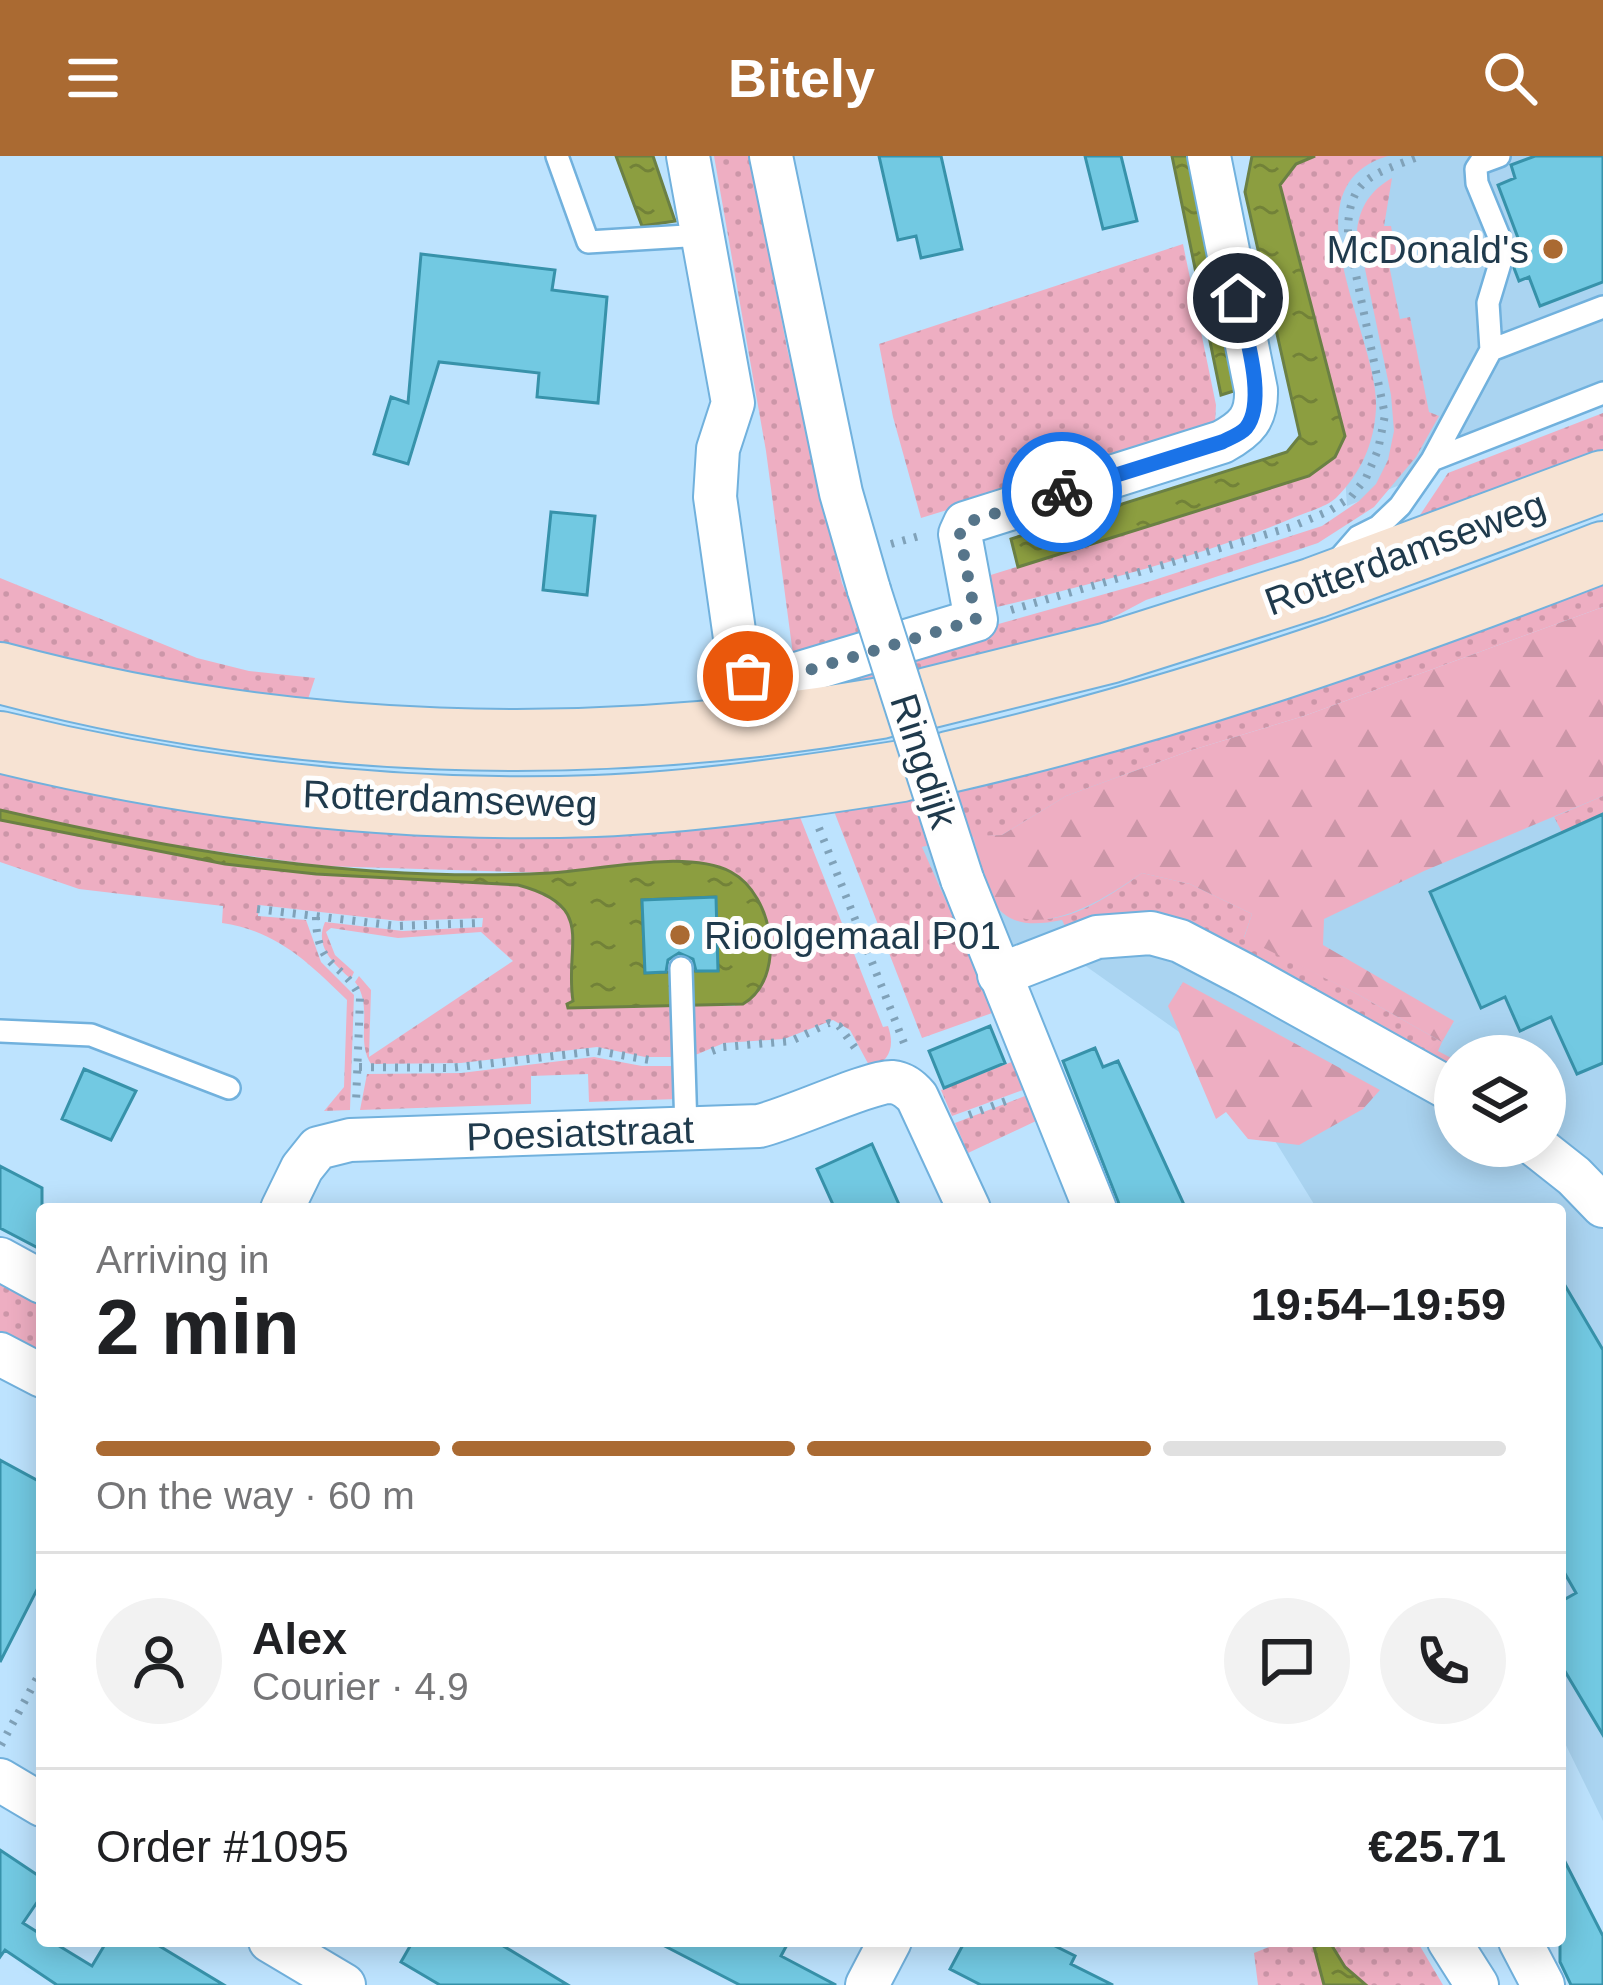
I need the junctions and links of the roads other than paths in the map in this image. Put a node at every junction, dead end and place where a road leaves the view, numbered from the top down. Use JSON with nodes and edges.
{"nodes":[{"id":1,"x":557,"y":156,"type":"edge"},
{"id":2,"x":688,"y":156,"type":"edge"},
{"id":3,"x":771,"y":156,"type":"edge"},
{"id":4,"x":1209,"y":156,"type":"edge"},
{"id":5,"x":1499,"y":156,"type":"edge"},
{"id":6,"x":703,"y":236,"type":"junction"},
{"id":7,"x":1603,"y":307,"type":"edge"},
{"id":8,"x":1491,"y":350,"type":"junction"},
{"id":9,"x":1603,"y":393,"type":"edge"},
{"id":10,"x":1432,"y":460,"type":"junction"},
{"id":11,"x":1603,"y":481,"type":"edge"},
{"id":12,"x":1603,"y":552,"type":"edge"},
{"id":13,"x":1313,"y":588,"type":"junction"},
{"id":14,"x":0,"y":674,"type":"edge"},
{"id":15,"x":0,"y":742,"type":"edge"},
{"id":16,"x":681,"y":968,"type":"dead end"},
{"id":17,"x":999,"y":975,"type":"junction"},
{"id":18,"x":0,"y":1031,"type":"edge"},
{"id":19,"x":1434,"y":1080,"type":"edge"},
{"id":20,"x":229,"y":1088,"type":"dead end"},
{"id":21,"x":686,"y":1129,"type":"junction"},
{"id":22,"x":1563,"y":1167,"type":"edge"},
{"id":23,"x":285,"y":1203,"type":"edge"},
{"id":24,"x":966,"y":1203,"type":"edge"},
{"id":25,"x":1093,"y":1203,"type":"edge"},
{"id":26,"x":1603,"y":1206,"type":"edge"},
{"id":27,"x":0,"y":1259,"type":"edge"},
{"id":28,"x":36,"y":1279,"type":"edge"},
{"id":29,"x":0,"y":1354,"type":"edge"},
{"id":30,"x":36,"y":1373,"type":"edge"},
{"id":31,"x":0,"y":1780,"type":"edge"},
{"id":32,"x":36,"y":1801,"type":"edge"},
{"id":33,"x":280,"y":1947,"type":"edge"},
{"id":34,"x":887,"y":1947,"type":"edge"},
{"id":35,"x":1453,"y":1947,"type":"edge"},
{"id":36,"x":1523,"y":1947,"type":"edge"},
{"id":37,"x":344,"y":1985,"type":"edge"},
{"id":38,"x":867,"y":1985,"type":"edge"},
{"id":39,"x":1477,"y":1985,"type":"edge"},
{"id":40,"x":1543,"y":1985,"type":"edge"}],
"edges":[{"from":1,"to":6,"type":"lane"},
{"from":2,"to":6,"type":"street"},
{"from":3,"to":17,"type":"street","name":"Ringdijk","bridge":true},
{"from":4,"to":6,"type":"street"},
{"from":5,"to":8,"type":"lane"},
{"from":7,"to":8,"type":"lane"},
{"from":8,"to":10,"type":"lane"},
{"from":9,"to":10,"type":"lane"},
{"from":10,"to":13,"type":"lane"},
{"from":11,"to":13,"type":"main road","name":"Rotterdamseweg"},
{"from":12,"to":15,"type":"main road","name":"Rotterdamseweg"},
{"from":13,"to":14,"type":"main road","name":"Rotterdamseweg"},
{"from":16,"to":21,"type":"lane"},
{"from":17,"to":19,"type":"street"},
{"from":17,"to":25,"type":"street","name":"Ringdijk"},
{"from":18,"to":20,"type":"lane"},
{"from":21,"to":23,"type":"street","name":"Poesiatstraat"},
{"from":21,"to":24,"type":"street","name":"Poesiatstraat"},
{"from":22,"to":26,"type":"street"},
{"from":27,"to":28,"type":"street"},
{"from":29,"to":30,"type":"street"},
{"from":31,"to":32,"type":"street"},
{"from":33,"to":37,"type":"street"},
{"from":34,"to":38,"type":"street"},
{"from":35,"to":39,"type":"street"},
{"from":36,"to":40,"type":"street"}]}
